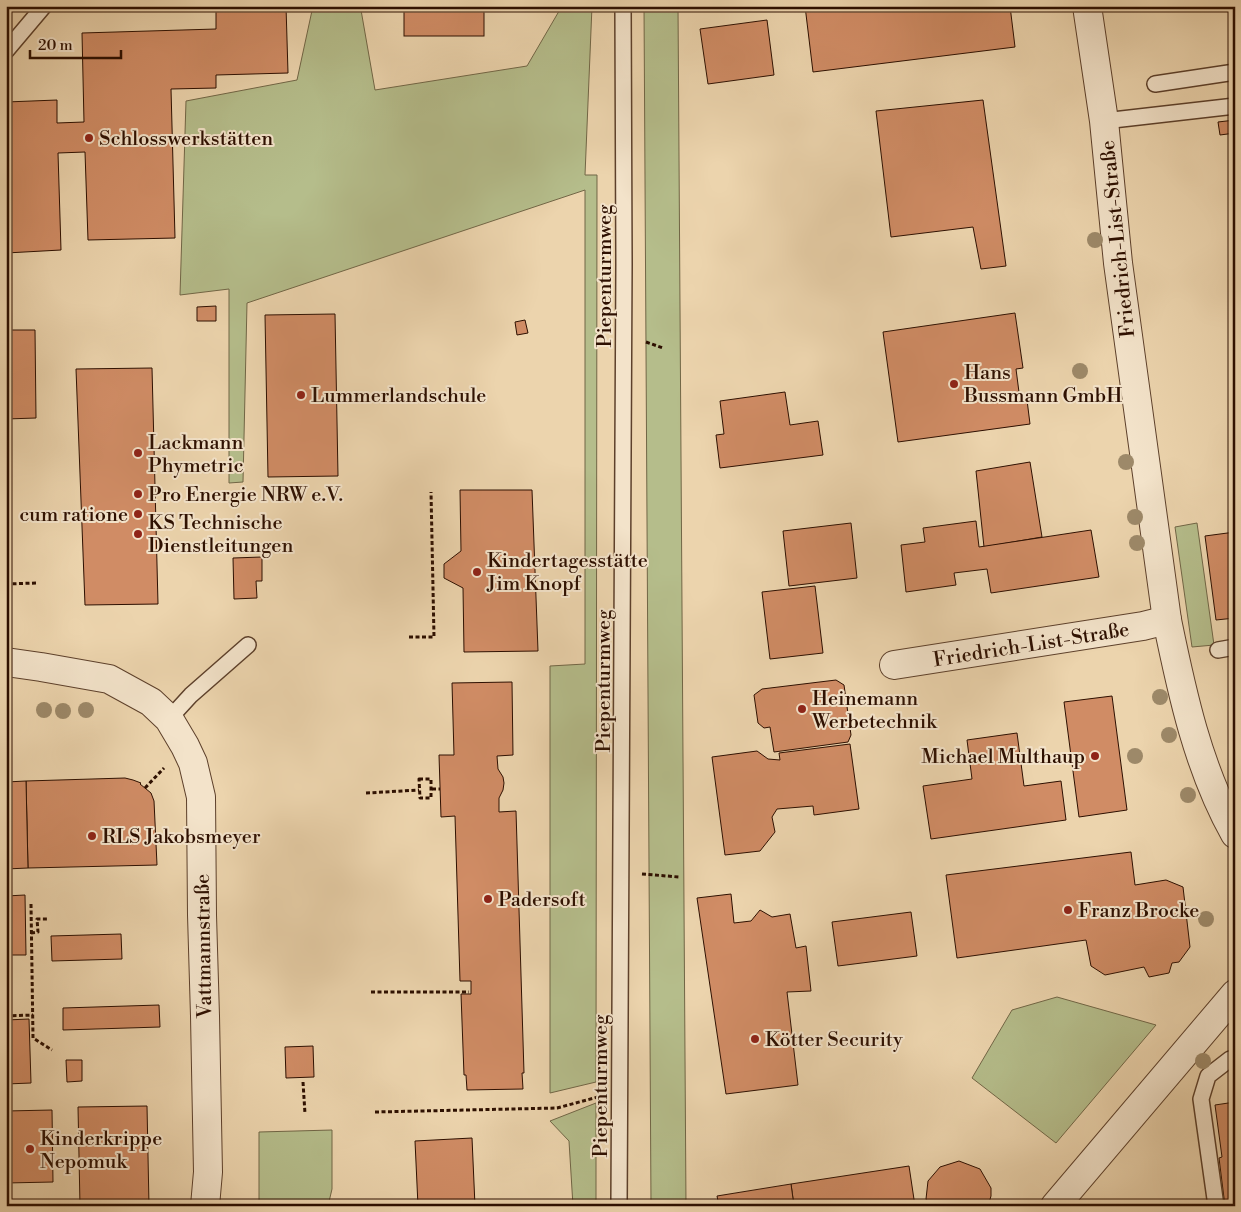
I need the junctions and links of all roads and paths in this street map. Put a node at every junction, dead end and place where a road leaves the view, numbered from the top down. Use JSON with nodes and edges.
{"nodes":[{"id":1,"x":44,"y":6,"type":"edge"},
{"id":2,"x":623,"y":6,"type":"edge"},
{"id":3,"x":1087,"y":6,"type":"edge"},
{"id":4,"x":6,"y":51,"type":"edge"},
{"id":5,"x":1235,"y":72,"type":"edge"},
{"id":6,"x":1155,"y":84,"type":"dead end"},
{"id":7,"x":1235,"y":106,"type":"edge"},
{"id":8,"x":1104,"y":121,"type":"junction"},
{"id":9,"x":431,"y":492,"type":"dead end"},
{"id":10,"x":36,"y":583,"type":"dead end"},
{"id":11,"x":6,"y":584,"type":"edge"},
{"id":12,"x":1167,"y":620,"type":"junction"},
{"id":13,"x":408,"y":637,"type":"dead end"},
{"id":14,"x":248,"y":645,"type":"dead end"},
{"id":15,"x":1235,"y":647,"type":"edge"},
{"id":16,"x":1218,"y":650,"type":"dead end"},
{"id":17,"x":6,"y":662,"type":"edge"},
{"id":18,"x":894,"y":665,"type":"dead end"},
{"id":19,"x":169,"y":718,"type":"junction"},
{"id":20,"x":432,"y":789,"type":"junction"},
{"id":21,"x":440,"y":789,"type":"dead end"},
{"id":22,"x":419,"y":790,"type":"junction"},
{"id":23,"x":366,"y":793,"type":"dead end"},
{"id":24,"x":1235,"y":834,"type":"edge"},
{"id":25,"x":622,"y":872,"type":"junction"},
{"id":26,"x":679,"y":877,"type":"dead end"},
{"id":27,"x":31,"y":904,"type":"dead end"},
{"id":28,"x":46,"y":919,"type":"dead end"},
{"id":29,"x":31,"y":933,"type":"junction"},
{"id":30,"x":371,"y":992,"type":"dead end"},
{"id":31,"x":469,"y":992,"type":"dead end"},
{"id":32,"x":1235,"y":994,"type":"edge"},
{"id":33,"x":33,"y":1015,"type":"junction"},
{"id":34,"x":6,"y":1016,"type":"edge"},
{"id":35,"x":52,"y":1050,"type":"dead end"},
{"id":36,"x":1235,"y":1058,"type":"edge"},
{"id":37,"x":303,"y":1082,"type":"dead end"},
{"id":38,"x":619,"y":1091,"type":"junction"},
{"id":39,"x":375,"y":1112,"type":"dead end"},
{"id":40,"x":305,"y":1114,"type":"dead end"},
{"id":41,"x":205,"y":1206,"type":"edge"},
{"id":42,"x":619,"y":1206,"type":"edge"},
{"id":43,"x":1055,"y":1206,"type":"edge"},
{"id":44,"x":1216,"y":1206,"type":"edge"}],
"edges":[{"from":1,"to":4,"type":"lane"},
{"from":2,"to":25,"type":"lane","name":"Piepenturmweg"},
{"from":3,"to":8,"type":"street","name":"Friedrich-List-Straße"},
{"from":5,"to":6,"type":"lane"},
{"from":7,"to":8,"type":"lane"},
{"from":8,"to":12,"type":"street","name":"Friedrich-List-Straße"},
{"from":9,"to":13,"type":"path"},
{"from":10,"to":11,"type":"path"},
{"from":12,"to":18,"type":"street","name":"Friedrich-List-Straße"},
{"from":12,"to":24,"type":"street","name":"Friedrich-List-Straße"},
{"from":14,"to":19,"type":"lane"},
{"from":15,"to":16,"type":"lane"},
{"from":17,"to":19,"type":"street","name":"Vattmannstraße"},
{"from":19,"to":41,"type":"street","name":"Vattmannstraße"},
{"from":20,"to":21,"type":"path"},
{"from":20,"to":22,"type":"path"},
{"from":20,"to":22,"type":"path"},
{"from":22,"to":23,"type":"path"},
{"from":25,"to":26,"type":"path"},
{"from":25,"to":38,"type":"lane","name":"Piepenturmweg"},
{"from":27,"to":29,"type":"path"},
{"from":28,"to":29,"type":"path"},
{"from":29,"to":33,"type":"path"},
{"from":30,"to":31,"type":"path"},
{"from":32,"to":43,"type":"street"},
{"from":33,"to":34,"type":"path"},
{"from":33,"to":35,"type":"path"},
{"from":36,"to":44,"type":"lane"},
{"from":37,"to":40,"type":"path"},
{"from":38,"to":39,"type":"path"},
{"from":38,"to":42,"type":"lane","name":"Piepenturmweg"}]}
